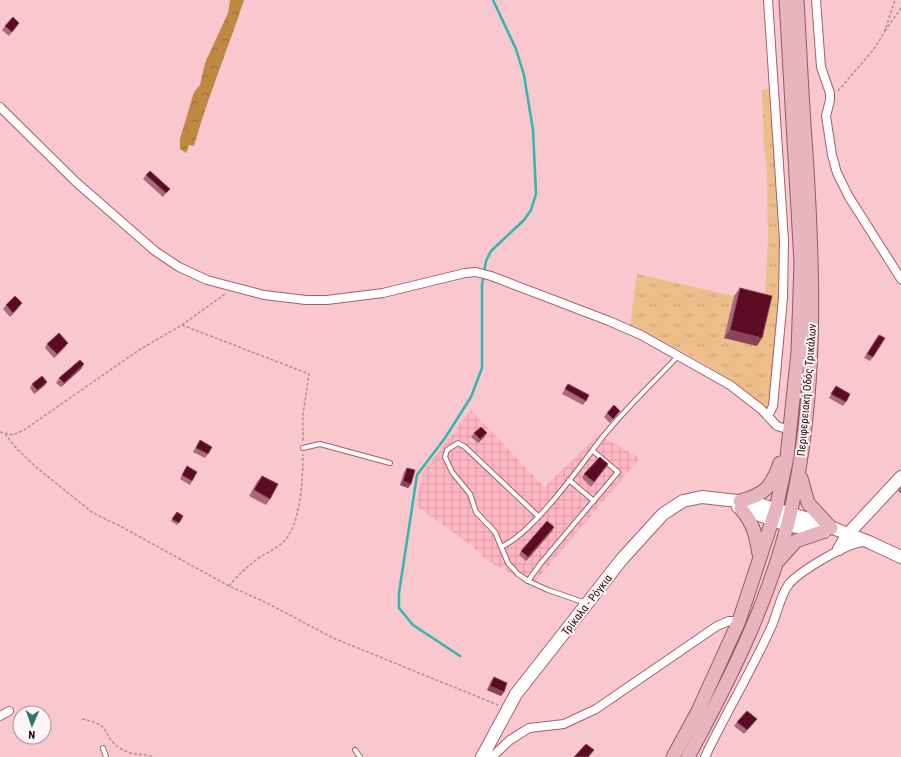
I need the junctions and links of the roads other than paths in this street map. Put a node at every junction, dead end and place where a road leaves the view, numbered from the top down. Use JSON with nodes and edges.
{"nodes":[{"id":1,"x":768,"y":0,"type":"edge"},
{"id":2,"x":786,"y":0,"type":"edge"},
{"id":3,"x":797,"y":0,"type":"edge"},
{"id":4,"x":816,"y":0,"type":"edge"},
{"id":5,"x":0,"y":107,"type":"edge"},
{"id":6,"x":901,"y":279,"type":"edge"},
{"id":7,"x":678,"y":355,"type":"junction"},
{"id":8,"x":768,"y":416,"type":"junction"},
{"id":9,"x":790,"y":434,"type":"junction"},
{"id":10,"x":303,"y":448,"type":"road end"},
{"id":11,"x":593,"y":451,"type":"junction"},
{"id":12,"x":390,"y":463,"type":"dead end"},
{"id":13,"x":799,"y":470,"type":"junction"},
{"id":14,"x":901,"y":477,"type":"edge"},
{"id":15,"x":569,"y":480,"type":"junction"},
{"id":16,"x":594,"y":501,"type":"junction"},
{"id":17,"x":741,"y":505,"type":"junction"},
{"id":18,"x":774,"y":515,"type":"junction"},
{"id":19,"x":538,"y":516,"type":"junction"},
{"id":20,"x":789,"y":519,"type":"junction"},
{"id":21,"x":835,"y":531,"type":"junction"},
{"id":22,"x":869,"y":542,"type":"junction"},
{"id":23,"x":502,"y":546,"type":"junction"},
{"id":24,"x":839,"y":549,"type":"junction"},
{"id":25,"x":901,"y":557,"type":"edge"},
{"id":26,"x":759,"y":558,"type":"junction"},
{"id":27,"x":776,"y":564,"type":"junction"},
{"id":28,"x":528,"y":581,"type":"junction"},
{"id":29,"x":588,"y":604,"type":"junction"},
{"id":30,"x":739,"y":621,"type":"junction"},
{"id":31,"x":9,"y":710,"type":"dead end"},
{"id":32,"x":0,"y":716,"type":"edge"},
{"id":33,"x":103,"y":748,"type":"dead end"},
{"id":34,"x":356,"y":750,"type":"dead end"},
{"id":35,"x":106,"y":757,"type":"edge"},
{"id":36,"x":360,"y":757,"type":"edge"},
{"id":37,"x":482,"y":757,"type":"edge"},
{"id":38,"x":492,"y":757,"type":"edge"},
{"id":39,"x":673,"y":757,"type":"edge"},
{"id":40,"x":688,"y":757,"type":"edge"},
{"id":41,"x":705,"y":757,"type":"edge"}],
"edges":[{"from":1,"to":8,"type":"street"},
{"from":2,"to":9,"type":"main road","name":"Περιφερειακή Οδός Τρικάλων"},
{"from":3,"to":13,"type":"main road","name":"Περιφερειακή Οδός Τρικάλων"},
{"from":4,"to":6,"type":"street"},
{"from":5,"to":7,"type":"street"},
{"from":7,"to":8,"type":"street"},
{"from":7,"to":11,"type":"lane"},
{"from":8,"to":9,"type":"street"},
{"from":9,"to":17,"type":"main road"},
{"from":9,"to":18,"type":"main road","name":"Περιφερειακή Οδός Τρικάλων"},
{"from":10,"to":12,"type":"lane"},
{"from":11,"to":15,"type":"lane"},
{"from":11,"to":16,"type":"lane"},
{"from":13,"to":20,"type":"main road","name":"Περιφερειακή Οδός Τρικάλων"},
{"from":13,"to":21,"type":"main road"},
{"from":14,"to":21,"type":"street"},
{"from":15,"to":16,"type":"lane"},
{"from":15,"to":19,"type":"lane"},
{"from":16,"to":28,"type":"lane"},
{"from":17,"to":18,"type":"street","name":"Τρίκαλα - Ρόγκια"},
{"from":17,"to":26,"type":"main road"},
{"from":17,"to":29,"type":"street","name":"Τρίκαλα - Ρόγκια"},
{"from":18,"to":20,"type":"street","name":"Τρίκαλα - Ρόγκια"},
{"from":18,"to":26,"type":"main road","name":"Περιφερειακή Οδός Τρικάλων"},
{"from":19,"to":23,"type":"lane"},
{"from":19,"to":23,"type":"lane"},
{"from":20,"to":21,"type":"street","name":"Τρίκαλα - Ρόγκια"},
{"from":20,"to":27,"type":"main road","name":"Περιφερειακή Οδός Τρικάλων"},
{"from":21,"to":22,"type":"street","name":"Τρίκαλα - Ρόγκια"},
{"from":21,"to":24,"type":"street"},
{"from":21,"to":27,"type":"main road"},
{"from":22,"to":24,"type":"street"},
{"from":22,"to":25,"type":"street","name":"Τρίκαλα - Ρόγκια"},
{"from":23,"to":28,"type":"lane"},
{"from":24,"to":41,"type":"street"},
{"from":26,"to":30,"type":"main road","name":"Περιφερειακή Οδός Τρικάλων"},
{"from":27,"to":40,"type":"main road","name":"Περιφερειακή Οδός Τρικάλων"},
{"from":28,"to":29,"type":"lane"},
{"from":29,"to":37,"type":"street","name":"Τρίκαλα - Ρόγκια"},
{"from":30,"to":38,"type":"street"},
{"from":30,"to":39,"type":"main road","name":"Περιφερειακή Οδός Τρικάλων"},
{"from":31,"to":32,"type":"street"},
{"from":33,"to":35,"type":"lane"},
{"from":34,"to":36,"type":"lane"}]}
